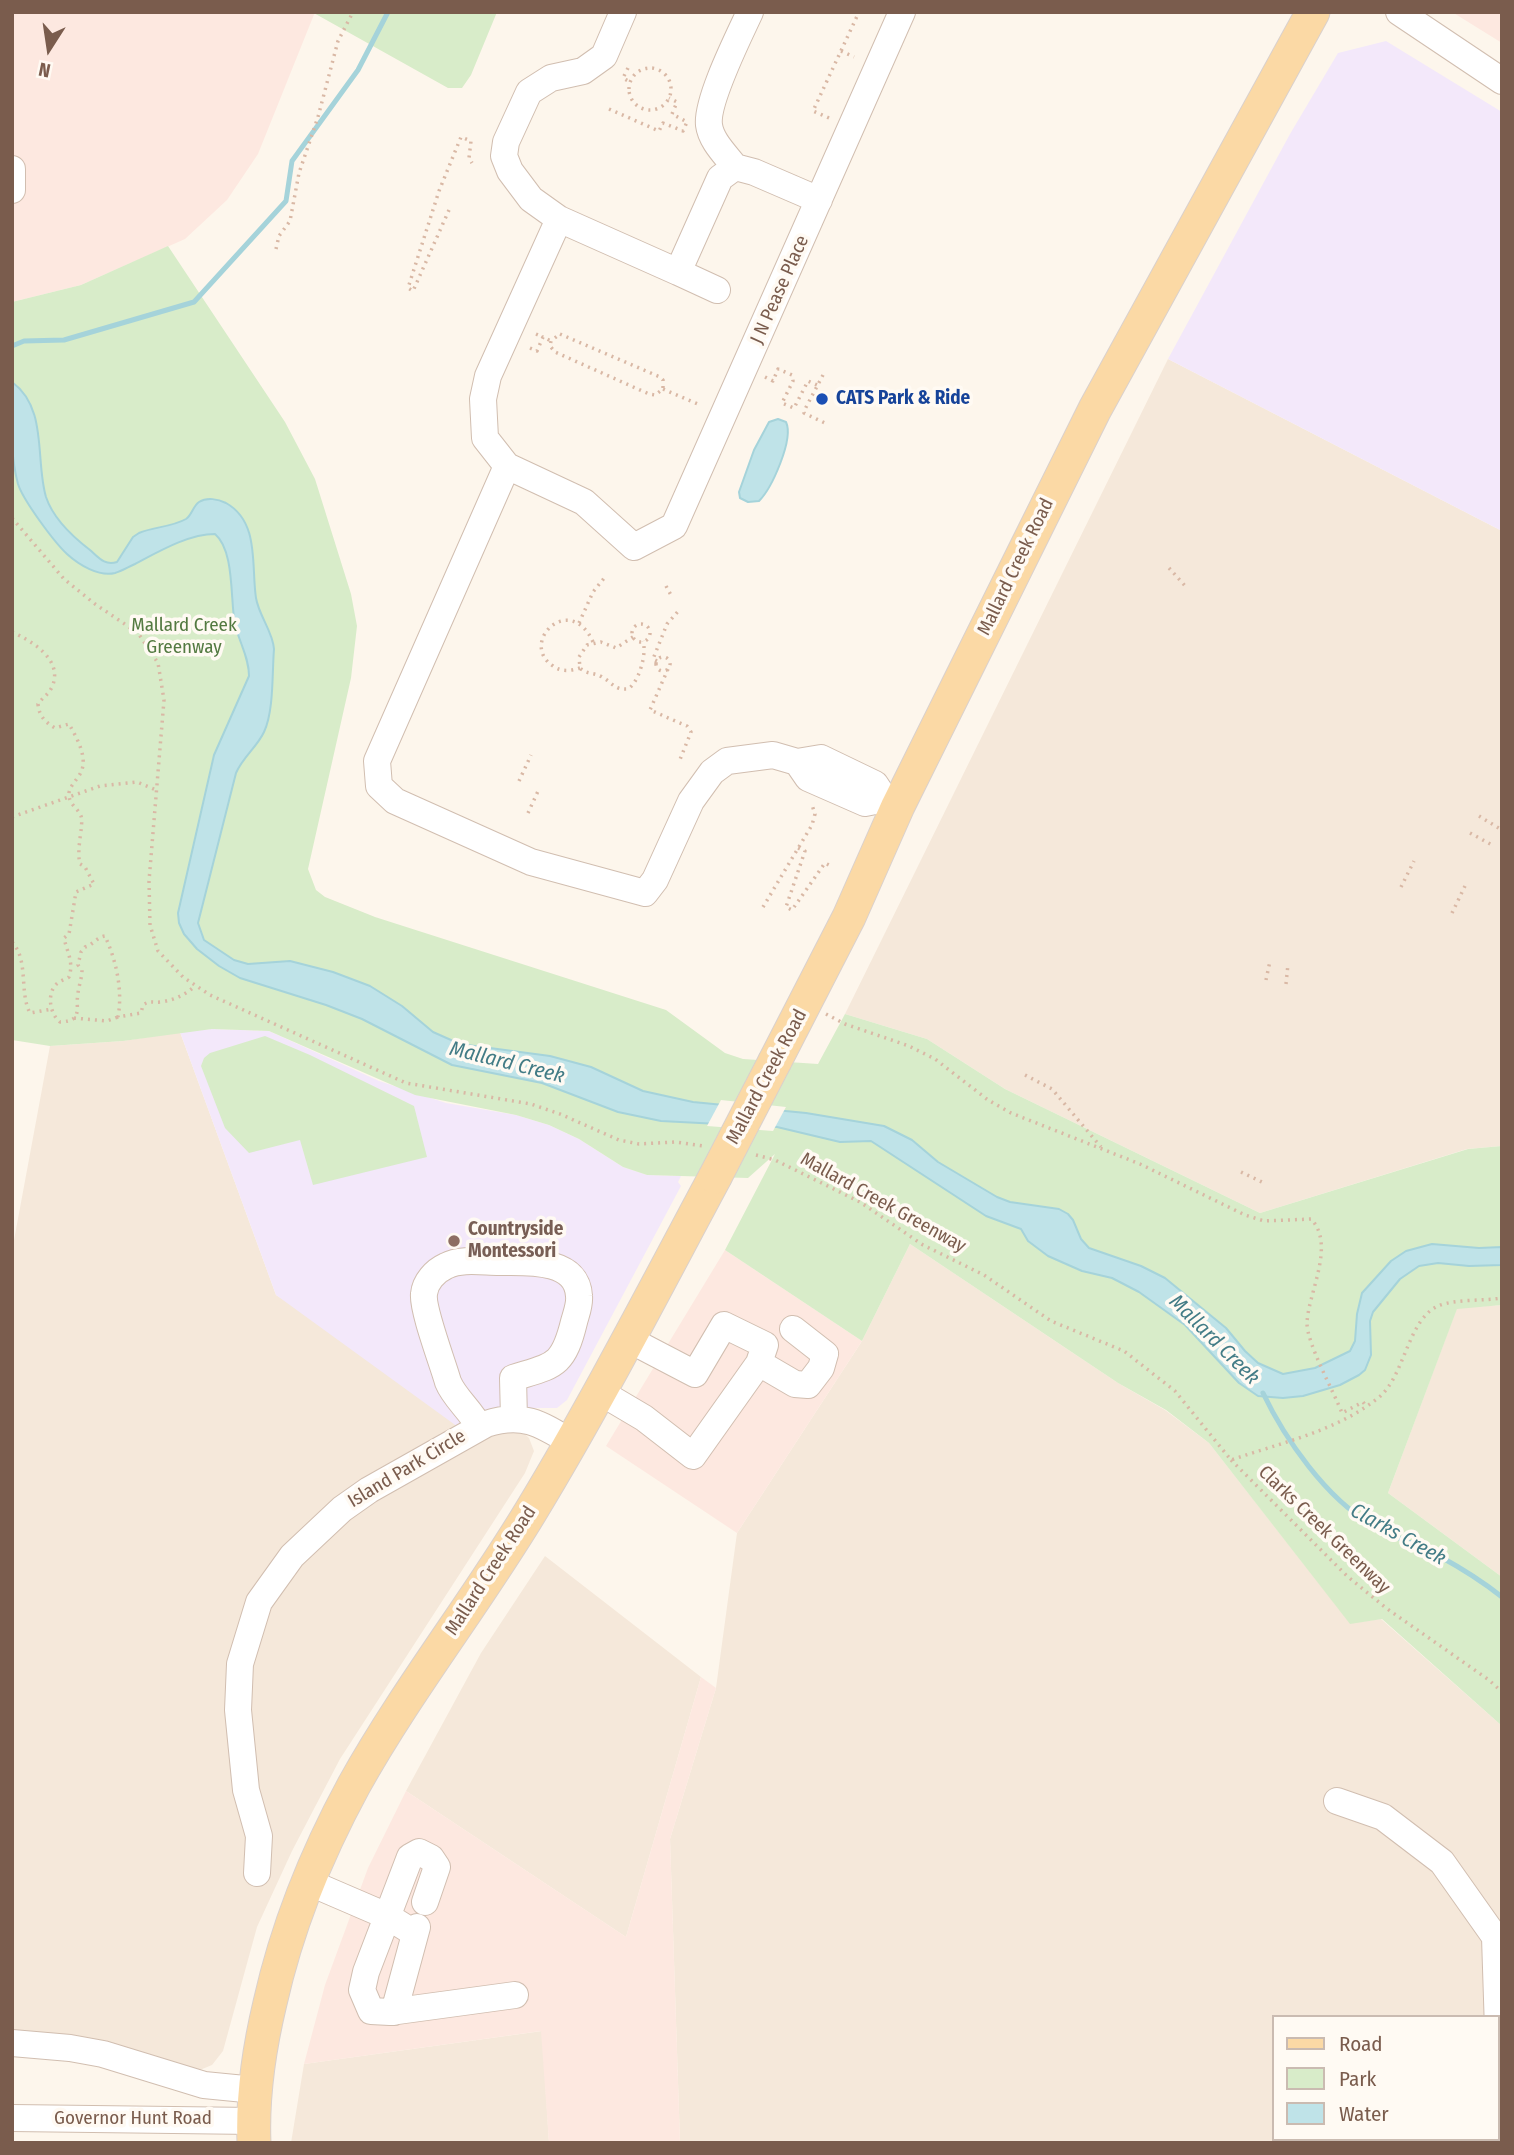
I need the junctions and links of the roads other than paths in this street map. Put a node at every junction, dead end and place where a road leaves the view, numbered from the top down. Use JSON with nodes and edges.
{"nodes":[{"id":1,"x":623,"y":12,"type":"edge"},
{"id":2,"x":750,"y":12,"type":"edge"},
{"id":3,"x":902,"y":12,"type":"edge"},
{"id":4,"x":1313,"y":12,"type":"edge"},
{"id":5,"x":1399,"y":12,"type":"edge"},
{"id":6,"x":1502,"y":81,"type":"edge"},
{"id":7,"x":735,"y":167,"type":"junction"},
{"id":8,"x":12,"y":169,"type":"edge"},
{"id":9,"x":12,"y":190,"type":"edge"},
{"id":10,"x":819,"y":200,"type":"junction"},
{"id":11,"x":559,"y":219,"type":"junction"},
{"id":12,"x":678,"y":272,"type":"junction"},
{"id":13,"x":717,"y":290,"type":"dead end"},
{"id":14,"x":507,"y":466,"type":"junction"},
{"id":15,"x":892,"y":803,"type":"junction"},
{"id":16,"x":793,"y":1329,"type":"dead end"},
{"id":17,"x":628,"y":1339,"type":"junction"},
{"id":18,"x":759,"y":1363,"type":"junction"},
{"id":19,"x":429,"y":1383,"type":"dead end"},
{"id":20,"x":600,"y":1392,"type":"junction"},
{"id":21,"x":455,"y":1395,"type":"junction"},
{"id":22,"x":514,"y":1419,"type":"junction"},
{"id":23,"x":479,"y":1427,"type":"junction"},
{"id":24,"x":572,"y":1443,"type":"junction"},
{"id":25,"x":1337,"y":1801,"type":"dead end"},
{"id":26,"x":257,"y":1872,"type":"dead end"},
{"id":27,"x":308,"y":1882,"type":"junction"},
{"id":28,"x":425,"y":1902,"type":"dead end"},
{"id":29,"x":387,"y":1916,"type":"junction"},
{"id":30,"x":515,"y":1995,"type":"dead end"},
{"id":31,"x":394,"y":2012,"type":"junction"},
{"id":32,"x":1498,"y":2015,"type":"edge"},
{"id":33,"x":12,"y":2043,"type":"edge"},
{"id":34,"x":12,"y":2118,"type":"edge"},
{"id":35,"x":254,"y":2118,"type":"edge"}],
"edges":[{"from":1,"to":11,"type":"street"},
{"from":2,"to":7,"type":"street"},
{"from":3,"to":10,"type":"street","name":"J N Pease Place"},
{"from":4,"to":15,"type":"main road","name":"Mallard Creek Road"},
{"from":5,"to":6,"type":"street"},
{"from":7,"to":10,"type":"street"},
{"from":7,"to":12,"type":"street"},
{"from":8,"to":9,"type":"street"},
{"from":10,"to":14,"type":"street","name":"J N Pease Place"},
{"from":11,"to":12,"type":"street"},
{"from":11,"to":14,"type":"street"},
{"from":12,"to":13,"type":"street"},
{"from":14,"to":15,"type":"street"},
{"from":15,"to":17,"type":"main road","name":"Mallard Creek Road","bridge":true},
{"from":16,"to":18,"type":"street"},
{"from":17,"to":18,"type":"street"},
{"from":17,"to":20,"type":"main road","name":"Mallard Creek Road"},
{"from":18,"to":20,"type":"street"},
{"from":19,"to":21,"type":"street"},
{"from":20,"to":24,"type":"main road","name":"Mallard Creek Road"},
{"from":21,"to":22,"type":"street"},
{"from":21,"to":23,"type":"street"},
{"from":22,"to":23,"type":"street","name":"Island Park Circle"},
{"from":22,"to":24,"type":"street","name":"Island Park Circle"},
{"from":23,"to":26,"type":"street","name":"Island Park Circle"},
{"from":24,"to":27,"type":"main road","name":"Mallard Creek Road"},
{"from":25,"to":32,"type":"street"},
{"from":27,"to":29,"type":"street"},
{"from":27,"to":35,"type":"main road","name":"Mallard Creek Road"},
{"from":28,"to":29,"type":"street"},
{"from":29,"to":31,"type":"street"},
{"from":29,"to":31,"type":"street"},
{"from":30,"to":31,"type":"street"},
{"from":33,"to":35,"type":"street","name":"Governor Hunt Road"},
{"from":34,"to":35,"type":"street","name":"Governor Hunt Road"}]}
